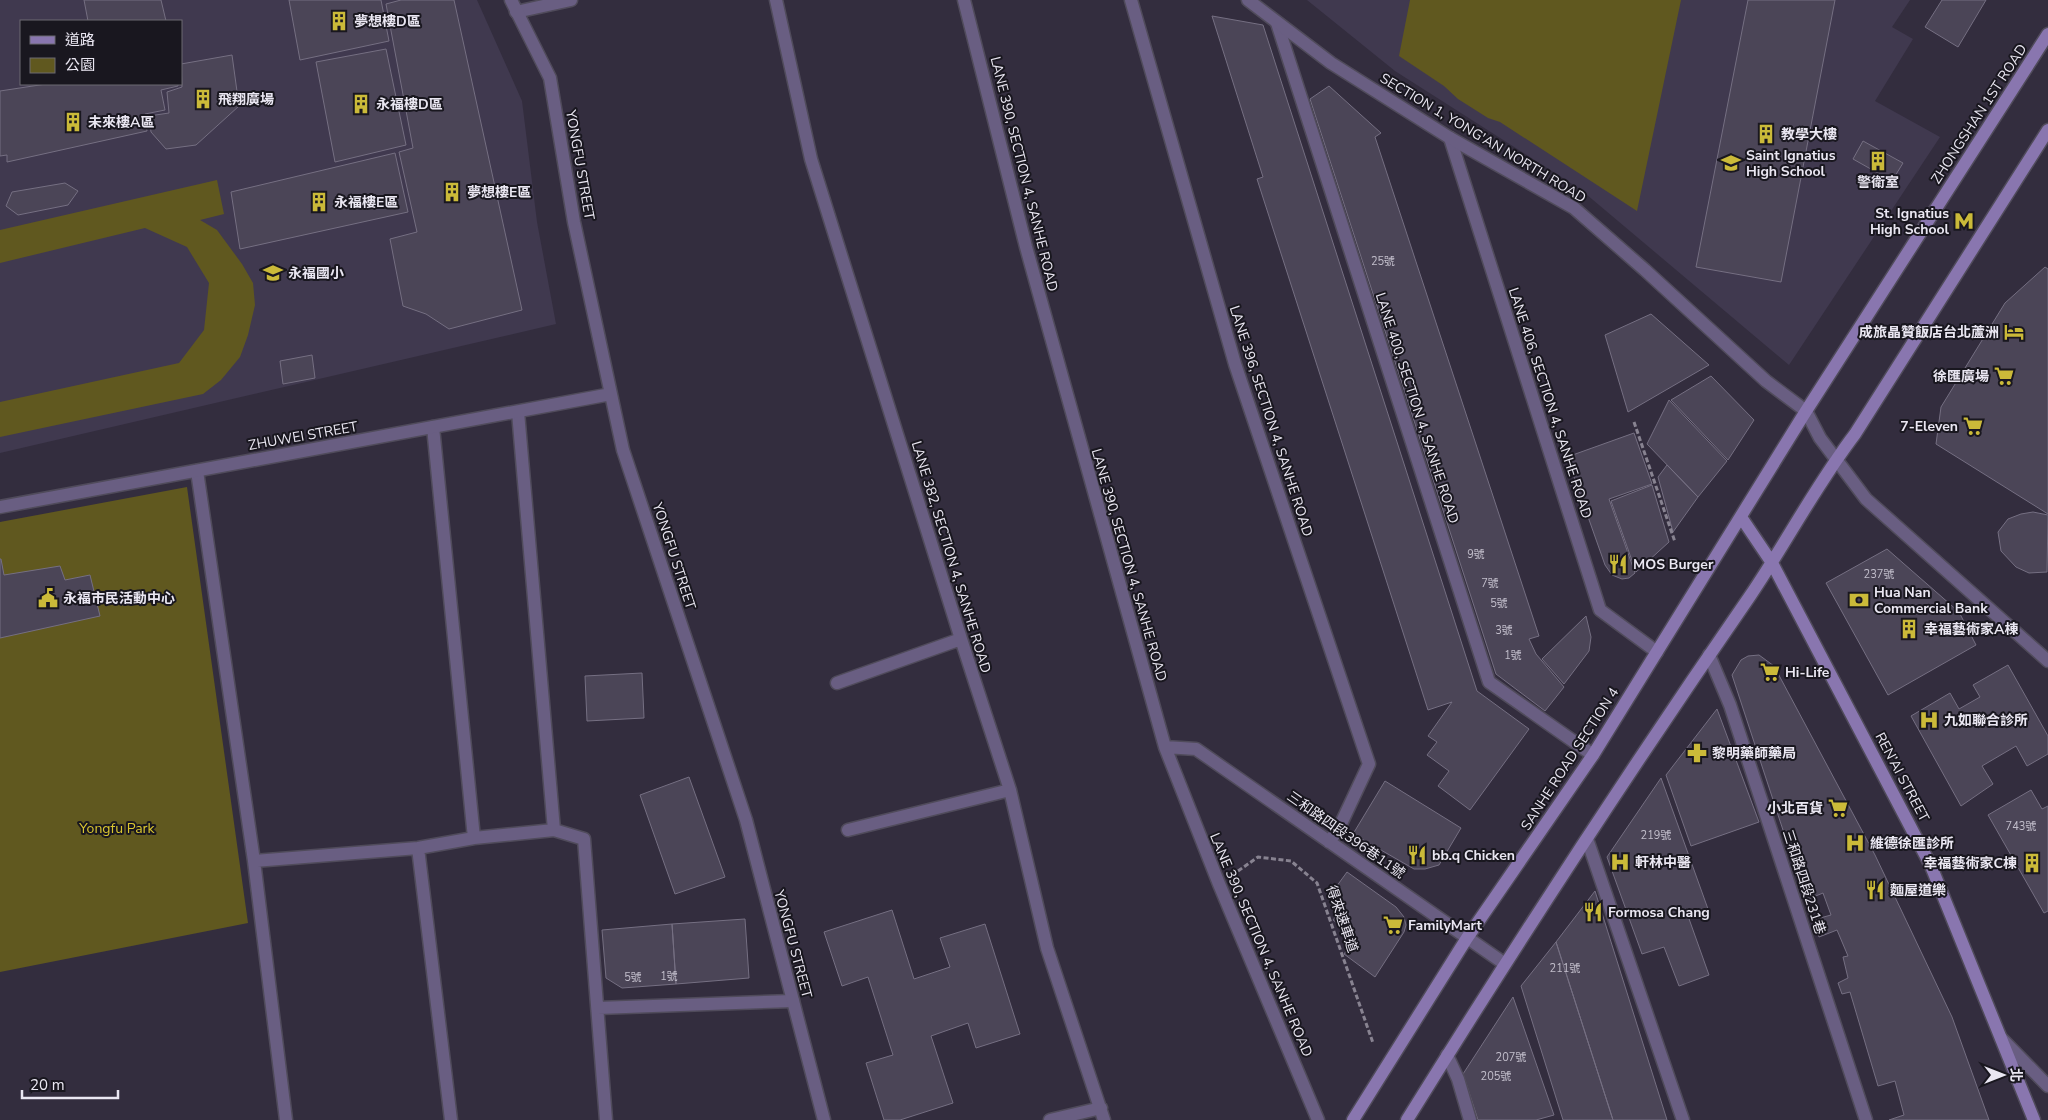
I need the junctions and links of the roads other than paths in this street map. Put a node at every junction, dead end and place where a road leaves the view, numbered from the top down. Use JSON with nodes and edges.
{"nodes":[{"id":1,"x":510,"y":0,"type":"edge"},
{"id":2,"x":571,"y":0,"type":"edge"},
{"id":3,"x":776,"y":0,"type":"edge"},
{"id":4,"x":964,"y":0,"type":"edge"},
{"id":5,"x":1131,"y":0,"type":"edge"},
{"id":6,"x":1248,"y":0,"type":"edge"},
{"id":7,"x":516,"y":12,"type":"junction"},
{"id":8,"x":1277,"y":23,"type":"junction"},
{"id":9,"x":2048,"y":34,"type":"edge"},
{"id":10,"x":2048,"y":130,"type":"edge"},
{"id":11,"x":1450,"y":138,"type":"junction"},
{"id":12,"x":611,"y":394,"type":"junction"},
{"id":13,"x":1806,"y":411,"type":"junction"},
{"id":14,"x":518,"y":412,"type":"junction"},
{"id":15,"x":433,"y":427,"type":"junction"},
{"id":16,"x":1836,"y":458,"type":"junction"},
{"id":17,"x":197,"y":471,"type":"junction"},
{"id":18,"x":0,"y":507,"type":"edge"},
{"id":19,"x":1741,"y":517,"type":"junction"},
{"id":20,"x":1772,"y":563,"type":"junction"},
{"id":21,"x":961,"y":639,"type":"junction"},
{"id":22,"x":1657,"y":652,"type":"junction"},
{"id":23,"x":1709,"y":655,"type":"junction"},
{"id":24,"x":2048,"y":661,"type":"edge"},
{"id":25,"x":837,"y":683,"type":"dead end"},
{"id":26,"x":1165,"y":747,"type":"junction"},
{"id":27,"x":1593,"y":755,"type":"junction"},
{"id":28,"x":1010,"y":790,"type":"junction"},
{"id":29,"x":554,"y":830,"type":"junction"},
{"id":30,"x":848,"y":830,"type":"dead end"},
{"id":31,"x":474,"y":838,"type":"junction"},
{"id":32,"x":1587,"y":839,"type":"junction"},
{"id":33,"x":1329,"y":842,"type":"junction"},
{"id":34,"x":418,"y":848,"type":"junction"},
{"id":35,"x":254,"y":861,"type":"junction"},
{"id":36,"x":1467,"y":938,"type":"junction"},
{"id":37,"x":1505,"y":964,"type":"junction"},
{"id":38,"x":793,"y":1001,"type":"junction"},
{"id":39,"x":598,"y":1008,"type":"junction"},
{"id":40,"x":2001,"y":1038,"type":"junction"},
{"id":41,"x":1447,"y":1055,"type":"junction"},
{"id":42,"x":2048,"y":1086,"type":"edge"},
{"id":43,"x":1102,"y":1114,"type":"edge"},
{"id":44,"x":286,"y":1120,"type":"edge"},
{"id":45,"x":451,"y":1120,"type":"edge"},
{"id":46,"x":606,"y":1120,"type":"edge"},
{"id":47,"x":824,"y":1120,"type":"edge"},
{"id":48,"x":1050,"y":1120,"type":"edge"},
{"id":49,"x":1318,"y":1120,"type":"edge"},
{"id":50,"x":1353,"y":1120,"type":"edge"},
{"id":51,"x":1407,"y":1120,"type":"edge"},
{"id":52,"x":1470,"y":1120,"type":"edge"},
{"id":53,"x":1683,"y":1120,"type":"edge"},
{"id":54,"x":1866,"y":1120,"type":"edge"},
{"id":55,"x":2034,"y":1120,"type":"edge"}],
"edges":[{"from":1,"to":7,"type":"street","name":"YONGFU STREET"},
{"from":2,"to":7,"type":"street"},
{"from":3,"to":21,"type":"street","name":"LANE 382, SECTION 4, SANHE ROAD"},
{"from":4,"to":26,"type":"street","name":"LANE 390, SECTION 4, SANHE ROAD"},
{"from":5,"to":33,"type":"street","name":"LANE 396, SECTION 4, SANHE ROAD"},
{"from":6,"to":8,"type":"street","name":"SECTION 1, YONG'AN NORTH ROAD"},
{"from":7,"to":12,"type":"street","name":"YONGFU STREET"},
{"from":8,"to":11,"type":"street","name":"SECTION 1, YONG'AN NORTH ROAD"},
{"from":8,"to":27,"type":"street","name":"LANE 400, SECTION 4, SANHE ROAD"},
{"from":9,"to":13,"type":"main road","name":"ZHONGSHAN 1ST ROAD"},
{"from":10,"to":16,"type":"main road"},
{"from":11,"to":13,"type":"street","name":"SECTION 1, YONG'AN NORTH ROAD"},
{"from":11,"to":22,"type":"street","name":"LANE 406, SECTION 4, SANHE ROAD"},
{"from":12,"to":14,"type":"street","name":"ZHUWEI STREET"},
{"from":12,"to":38,"type":"street","name":"YONGFU STREET"},
{"from":13,"to":16,"type":"street","name":"SECTION 1, YONG'AN NORTH ROAD"},
{"from":13,"to":19,"type":"main road","name":"SANHE ROAD SECTION 4"},
{"from":14,"to":15,"type":"street","name":"ZHUWEI STREET"},
{"from":14,"to":29,"type":"street"},
{"from":15,"to":17,"type":"street","name":"ZHUWEI STREET"},
{"from":15,"to":31,"type":"street"},
{"from":16,"to":20,"type":"main road"},
{"from":16,"to":24,"type":"street","name":"SECTION 1, YONG'AN NORTH ROAD"},
{"from":17,"to":18,"type":"street","name":"ZHUWEI STREET"},
{"from":17,"to":35,"type":"street"},
{"from":19,"to":20,"type":"main road","name":"REN’AI STREET"},
{"from":19,"to":22,"type":"main road","name":"SANHE ROAD SECTION 4"},
{"from":20,"to":23,"type":"main road"},
{"from":20,"to":40,"type":"main road","name":"REN’AI STREET"},
{"from":21,"to":25,"type":"street"},
{"from":21,"to":28,"type":"street","name":"LANE 382, SECTION 4, SANHE ROAD"},
{"from":22,"to":27,"type":"main road","name":"SANHE ROAD SECTION 4"},
{"from":23,"to":32,"type":"main road"},
{"from":23,"to":54,"type":"street","name":"三和路四段231巷"},
{"from":26,"to":33,"type":"street","name":"三和路四段396巷11號"},
{"from":26,"to":49,"type":"street","name":"LANE 390, SECTION 4, SANHE ROAD"},
{"from":27,"to":36,"type":"main road","name":"SANHE ROAD SECTION 4"},
{"from":28,"to":30,"type":"street"},
{"from":28,"to":43,"type":"street","name":"LANE 382, SECTION 4, SANHE ROAD"},
{"from":29,"to":31,"type":"street"},
{"from":29,"to":39,"type":"street"},
{"from":31,"to":34,"type":"street"},
{"from":32,"to":37,"type":"main road"},
{"from":32,"to":53,"type":"street"},
{"from":33,"to":36,"type":"street","name":"三和路四段396巷11號"},
{"from":34,"to":35,"type":"street"},
{"from":34,"to":45,"type":"street"},
{"from":35,"to":44,"type":"street"},
{"from":36,"to":37,"type":"street","name":"三和路四段396巷11號"},
{"from":36,"to":50,"type":"main road","name":"SANHE ROAD SECTION 4"},
{"from":37,"to":41,"type":"main road"},
{"from":38,"to":39,"type":"street"},
{"from":38,"to":47,"type":"street","name":"YONGFU STREET"},
{"from":39,"to":46,"type":"street"},
{"from":40,"to":42,"type":"street"},
{"from":40,"to":55,"type":"main road","name":"REN’AI STREET"},
{"from":41,"to":51,"type":"main road"},
{"from":41,"to":52,"type":"street"},
{"from":43,"to":48,"type":"street"}]}
